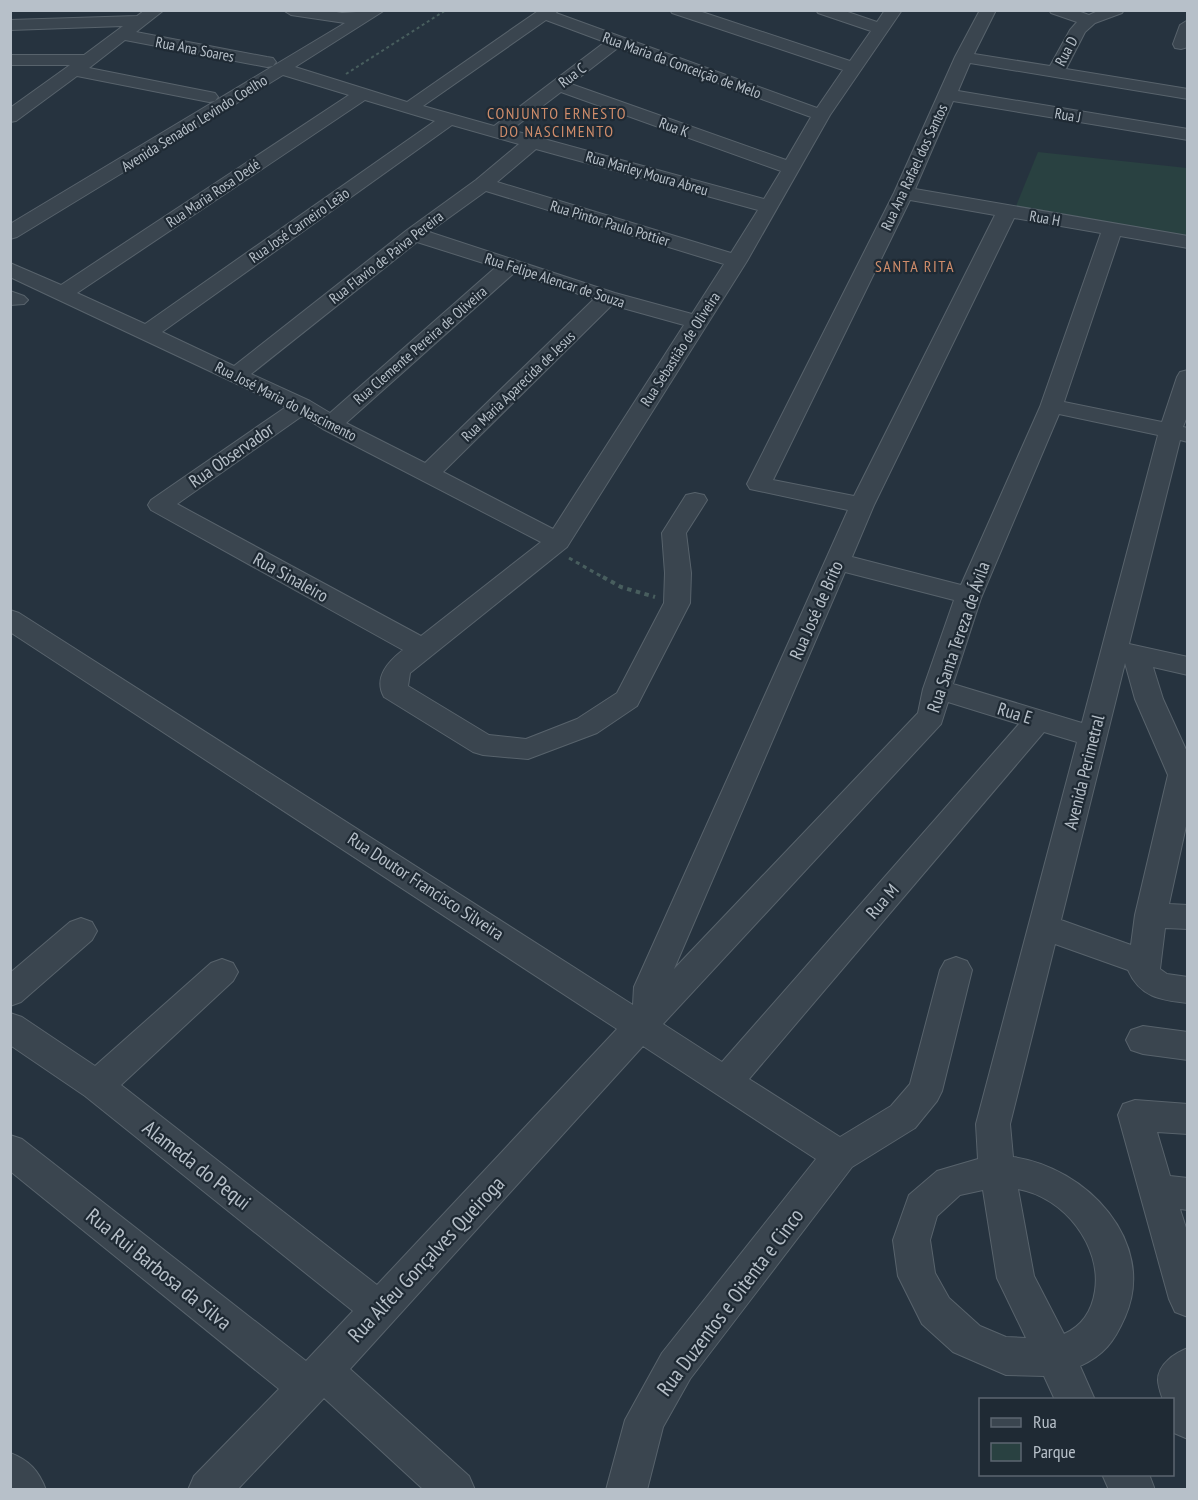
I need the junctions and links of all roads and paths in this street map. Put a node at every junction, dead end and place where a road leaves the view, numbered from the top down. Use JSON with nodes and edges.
{"nodes":[{"id":1,"x":16,"y":10,"type":"edge"},
{"id":2,"x":156,"y":10,"type":"edge"},
{"id":3,"x":291,"y":10,"type":"edge"},
{"id":4,"x":446,"y":10,"type":"edge"},
{"id":5,"x":678,"y":10,"type":"edge"},
{"id":6,"x":824,"y":10,"type":"edge"},
{"id":7,"x":894,"y":10,"type":"edge"},
{"id":8,"x":987,"y":10,"type":"edge"},
{"id":9,"x":1057,"y":10,"type":"edge"},
{"id":10,"x":1116,"y":10,"type":"edge"},
{"id":11,"x":547,"y":12,"type":"edge"},
{"id":12,"x":361,"y":14,"type":"edge"},
{"id":13,"x":140,"y":21,"type":"junction"},
{"id":14,"x":10,"y":25,"type":"edge"},
{"id":15,"x":1083,"y":25,"type":"junction"},
{"id":16,"x":1188,"y":25,"type":"edge"},
{"id":17,"x":882,"y":29,"type":"junction"},
{"id":18,"x":123,"y":35,"type":"junction"},
{"id":19,"x":617,"y":41,"type":"junction"},
{"id":20,"x":1181,"y":44,"type":"dead end"},
{"id":21,"x":964,"y":57,"type":"junction"},
{"id":22,"x":10,"y":60,"type":"edge"},
{"id":23,"x":82,"y":65,"type":"junction"},
{"id":24,"x":275,"y":66,"type":"junction"},
{"id":25,"x":853,"y":68,"type":"junction"},
{"id":26,"x":1054,"y":73,"type":"junction"},
{"id":27,"x":330,"y":84,"type":"junction"},
{"id":28,"x":557,"y":85,"type":"junction"},
{"id":29,"x":363,"y":94,"type":"junction"},
{"id":30,"x":1188,"y":94,"type":"edge"},
{"id":31,"x":948,"y":95,"type":"junction"},
{"id":32,"x":209,"y":97,"type":"junction"},
{"id":33,"x":38,"y":98,"type":"junction"},
{"id":34,"x":10,"y":99,"type":"edge"},
{"id":35,"x":409,"y":108,"type":"junction"},
{"id":36,"x":820,"y":115,"type":"junction"},
{"id":37,"x":10,"y":117,"type":"edge"},
{"id":38,"x":449,"y":118,"type":"junction"},
{"id":39,"x":499,"y":131,"type":"junction"},
{"id":40,"x":1188,"y":135,"type":"edge"},
{"id":41,"x":534,"y":141,"type":"junction"},
{"id":42,"x":790,"y":168,"type":"junction"},
{"id":43,"x":483,"y":184,"type":"junction"},
{"id":44,"x":904,"y":193,"type":"junction"},
{"id":45,"x":770,"y":207,"type":"junction"},
{"id":46,"x":1007,"y":211,"type":"junction"},
{"id":47,"x":10,"y":216,"type":"edge"},
{"id":48,"x":1112,"y":230,"type":"junction"},
{"id":49,"x":10,"y":233,"type":"edge"},
{"id":50,"x":414,"y":234,"type":"junction"},
{"id":51,"x":1188,"y":242,"type":"edge"},
{"id":52,"x":737,"y":261,"type":"junction"},
{"id":53,"x":510,"y":266,"type":"junction"},
{"id":54,"x":10,"y":269,"type":"edge"},
{"id":55,"x":63,"y":293,"type":"junction"},
{"id":56,"x":608,"y":297,"type":"junction"},
{"id":57,"x":697,"y":322,"type":"junction"},
{"id":58,"x":148,"y":332,"type":"junction"},
{"id":59,"x":237,"y":374,"type":"junction"},
{"id":60,"x":1188,"y":377,"type":"edge"},
{"id":61,"x":302,"y":406,"type":"junction"},
{"id":62,"x":1052,"y":406,"type":"junction"},
{"id":63,"x":331,"y":424,"type":"junction"},
{"id":64,"x":1179,"y":434,"type":"edge"},
{"id":65,"x":428,"y":474,"type":"junction"},
{"id":66,"x":695,"y":500,"type":"dead end"},
{"id":67,"x":160,"y":505,"type":"joint"},
{"id":68,"x":862,"y":505,"type":"junction"},
{"id":69,"x":558,"y":541,"type":"junction"},
{"id":70,"x":837,"y":562,"type":"junction"},
{"id":71,"x":968,"y":595,"type":"junction"},
{"id":72,"x":677,"y":603,"type":"junction"},
{"id":73,"x":10,"y":618,"type":"edge"},
{"id":74,"x":423,"y":649,"type":"junction"},
{"id":75,"x":1126,"y":652,"type":"junction"},
{"id":76,"x":1188,"y":666,"type":"edge"},
{"id":77,"x":937,"y":689,"type":"junction"},
{"id":78,"x":1039,"y":720,"type":"junction"},
{"id":79,"x":1093,"y":737,"type":"junction"},
{"id":80,"x":1186,"y":780,"type":"edge"},
{"id":81,"x":1151,"y":915,"type":"junction"},
{"id":82,"x":1188,"y":917,"type":"edge"},
{"id":83,"x":1044,"y":927,"type":"junction"},
{"id":84,"x":81,"y":931,"type":"dead end"},
{"id":85,"x":1145,"y":969,"type":"junction"},
{"id":86,"x":956,"y":970,"type":"dead end"},
{"id":87,"x":222,"y":972,"type":"dead end"},
{"id":88,"x":1188,"y":990,"type":"edge"},
{"id":89,"x":10,"y":993,"type":"edge"},
{"id":90,"x":645,"y":1021,"type":"junction"},
{"id":91,"x":10,"y":1027,"type":"edge"},
{"id":92,"x":1143,"y":1040,"type":"dead end"},
{"id":93,"x":1188,"y":1047,"type":"edge"},
{"id":94,"x":725,"y":1082,"type":"junction"},
{"id":95,"x":96,"y":1086,"type":"junction"},
{"id":96,"x":1188,"y":1119,"type":"edge"},
{"id":97,"x":10,"y":1150,"type":"edge"},
{"id":98,"x":840,"y":1156,"type":"junction"},
{"id":99,"x":997,"y":1170,"type":"junction"},
{"id":100,"x":1172,"y":1192,"type":"edge"},
{"id":101,"x":1185,"y":1280,"type":"edge"},
{"id":102,"x":379,"y":1309,"type":"junction"},
{"id":103,"x":1054,"y":1357,"type":"junction"},
{"id":104,"x":1188,"y":1367,"type":"edge"},
{"id":105,"x":316,"y":1379,"type":"junction"},
{"id":106,"x":1075,"y":1398,"type":"edge"},
{"id":107,"x":1188,"y":1419,"type":"edge"},
{"id":108,"x":10,"y":1473,"type":"edge"},
{"id":109,"x":1124,"y":1476,"type":"edge"},
{"id":110,"x":26,"y":1490,"type":"edge"},
{"id":111,"x":208,"y":1490,"type":"edge"},
{"id":112,"x":455,"y":1490,"type":"edge"},
{"id":113,"x":626,"y":1490,"type":"edge"},
{"id":114,"x":1135,"y":1490,"type":"edge"}],
"edges":[{"from":1,"to":14,"type":"street"},
{"from":2,"to":13,"type":"street"},
{"from":3,"to":12,"type":"street"},
{"from":4,"to":27,"type":"path"},
{"from":5,"to":25,"type":"street"},
{"from":6,"to":17,"type":"street"},
{"from":7,"to":17,"type":"street","name":"Rua Sebastião de Oliveira"},
{"from":8,"to":21,"type":"street","name":"Rua Ana Rafael dos Santos"},
{"from":9,"to":15,"type":"street"},
{"from":10,"to":15,"type":"street"},
{"from":11,"to":19,"type":"street","name":"Rua Maria da Conceição de Melo"},
{"from":11,"to":35,"type":"street"},
{"from":12,"to":24,"type":"street","name":"Avenida Senador Levindo Coelho"},
{"from":12,"to":24,"type":"street","name":"Avenida Senador Levindo Coelho"},
{"from":13,"to":14,"type":"street"},
{"from":13,"to":18,"type":"street"},
{"from":15,"to":26,"type":"street","name":"Rua D"},
{"from":16,"to":20,"type":"street"},
{"from":17,"to":25,"type":"street","name":"Rua Sebastião de Oliveira"},
{"from":18,"to":23,"type":"street"},
{"from":18,"to":24,"type":"street","name":"Rua Ana Soares"},
{"from":19,"to":28,"type":"street","name":"Rua C"},
{"from":19,"to":36,"type":"street","name":"Rua Maria da Conceição de Melo"},
{"from":21,"to":26,"type":"street"},
{"from":21,"to":31,"type":"street","name":"Rua Ana Rafael dos Santos"},
{"from":22,"to":23,"type":"street"},
{"from":23,"to":32,"type":"street"},
{"from":23,"to":33,"type":"street"},
{"from":24,"to":27,"type":"street","name":"Rua Marley Moura Abreu"},
{"from":24,"to":32,"type":"street","name":"Avenida Senador Levindo Coelho"},
{"from":24,"to":49,"type":"street","name":"Avenida Senador Levindo Coelho"},
{"from":25,"to":36,"type":"street","name":"Rua Sebastião de Oliveira"},
{"from":26,"to":30,"type":"street"},
{"from":27,"to":29,"type":"street","name":"Rua Marley Moura Abreu"},
{"from":28,"to":39,"type":"street","name":"Rua C"},
{"from":28,"to":42,"type":"street","name":"Rua K"},
{"from":29,"to":35,"type":"street","name":"Rua Marley Moura Abreu"},
{"from":29,"to":55,"type":"street","name":"Rua Maria Rosa Dedé"},
{"from":31,"to":40,"type":"street","name":"Rua J"},
{"from":31,"to":44,"type":"street","name":"Rua Ana Rafael dos Santos"},
{"from":32,"to":47,"type":"street","name":"Avenida Senador Levindo Coelho"},
{"from":33,"to":34,"type":"street"},
{"from":33,"to":37,"type":"street"},
{"from":35,"to":38,"type":"street","name":"Rua Marley Moura Abreu"},
{"from":36,"to":42,"type":"street","name":"Rua Sebastião de Oliveira"},
{"from":38,"to":39,"type":"street","name":"Rua Marley Moura Abreu"},
{"from":38,"to":58,"type":"street","name":"Rua José Carneiro Leão"},
{"from":39,"to":41,"type":"street","name":"Rua Marley Moura Abreu"},
{"from":41,"to":43,"type":"street","name":"Rua Flavio de Paiva Pereira"},
{"from":41,"to":45,"type":"street","name":"Rua Marley Moura Abreu"},
{"from":42,"to":45,"type":"street","name":"Rua Sebastião de Oliveira"},
{"from":43,"to":50,"type":"street","name":"Rua Flavio de Paiva Pereira"},
{"from":43,"to":52,"type":"street","name":"Rua Pintor Paulo Pottier"},
{"from":44,"to":46,"type":"street","name":"Rua H"},
{"from":44,"to":68,"type":"street","name":"Rua Ana Rafael dos Santos"},
{"from":45,"to":52,"type":"street","name":"Rua Sebastião de Oliveira"},
{"from":46,"to":48,"type":"street","name":"Rua H"},
{"from":46,"to":68,"type":"street","name":"Rua José de Brito"},
{"from":48,"to":51,"type":"street","name":"Rua H"},
{"from":48,"to":62,"type":"street","name":"Rua Santa Tereza de Ávila"},
{"from":50,"to":53,"type":"street","name":"Rua Felipe Alencar de Souza"},
{"from":50,"to":59,"type":"street","name":"Rua Flavio de Paiva Pereira"},
{"from":52,"to":57,"type":"street","name":"Rua Sebastião de Oliveira"},
{"from":53,"to":56,"type":"street","name":"Rua Felipe Alencar de Souza"},
{"from":53,"to":63,"type":"street","name":"Rua Clemente Pereira de Oliveira"},
{"from":54,"to":55,"type":"street","name":"Rua José Maria do Nascimento"},
{"from":55,"to":58,"type":"street","name":"Rua José Maria do Nascimento"},
{"from":56,"to":57,"type":"street","name":"Rua Felipe Alencar de Souza"},
{"from":56,"to":65,"type":"street","name":"Rua Maria Aparecida de Jesus"},
{"from":57,"to":69,"type":"street","name":"Rua Sebastião de Oliveira"},
{"from":58,"to":59,"type":"street","name":"Rua José Maria do Nascimento"},
{"from":59,"to":61,"type":"street","name":"Rua José Maria do Nascimento"},
{"from":60,"to":64,"type":"street","name":"Avenida Perimetral"},
{"from":61,"to":63,"type":"street","name":"Rua José Maria do Nascimento"},
{"from":61,"to":67,"type":"street","name":"Rua Observador"},
{"from":62,"to":64,"type":"street"},
{"from":62,"to":71,"type":"street","name":"Rua Santa Tereza de Ávila"},
{"from":63,"to":65,"type":"street","name":"Rua José Maria do Nascimento"},
{"from":64,"to":75,"type":"street","name":"Avenida Perimetral"},
{"from":65,"to":69,"type":"street","name":"Rua José Maria do Nascimento"},
{"from":66,"to":72,"type":"street"},
{"from":67,"to":74,"type":"street","name":"Rua Sinaleiro"},
{"from":68,"to":70,"type":"street","name":"Rua José de Brito"},
{"from":69,"to":72,"type":"path"},
{"from":69,"to":74,"type":"street","name":"Rua Sebastião de Oliveira"},
{"from":70,"to":71,"type":"street"},
{"from":70,"to":90,"type":"street","name":"Rua José de Brito"},
{"from":71,"to":77,"type":"street","name":"Rua Santa Tereza de Ávila"},
{"from":72,"to":74,"type":"street","name":"Rua Sebastião de Oliveira"},
{"from":73,"to":90,"type":"street","name":"Rua Doutor Francisco Silveira"},
{"from":75,"to":76,"type":"street"},
{"from":75,"to":79,"type":"street","name":"Avenida Perimetral"},
{"from":75,"to":80,"type":"street"},
{"from":77,"to":78,"type":"street","name":"Rua E"},
{"from":77,"to":90,"type":"street","name":"Rua Santa Tereza de Ávila"},
{"from":78,"to":79,"type":"street","name":"Rua E"},
{"from":78,"to":94,"type":"street","name":"Rua M"},
{"from":79,"to":83,"type":"street","name":"Avenida Perimetral"},
{"from":80,"to":81,"type":"street"},
{"from":81,"to":82,"type":"street"},
{"from":81,"to":85,"type":"street"},
{"from":83,"to":85,"type":"street"},
{"from":83,"to":99,"type":"street","name":"Avenida Perimetral"},
{"from":84,"to":89,"type":"street"},
{"from":85,"to":88,"type":"street"},
{"from":86,"to":98,"type":"street"},
{"from":87,"to":95,"type":"street"},
{"from":90,"to":94,"type":"street","name":"Rua Doutor Francisco Silveira"},
{"from":90,"to":102,"type":"street","name":"Rua Alfeu Gonçalves Queiroga"},
{"from":91,"to":95,"type":"street","name":"Alameda do Pequi"},
{"from":92,"to":93,"type":"street"},
{"from":94,"to":98,"type":"street","name":"Rua Doutor Francisco Silveira"},
{"from":95,"to":102,"type":"street","name":"Alameda do Pequi"},
{"from":96,"to":100,"type":"street"},
{"from":97,"to":105,"type":"street","name":"Rua Rui Barbosa da Silva"},
{"from":98,"to":113,"type":"street","name":"Rua Duzentos e Oitenta e Cinco"},
{"from":99,"to":103,"type":"street","name":"Avenida Perimetral"},
{"from":99,"to":103,"type":"street"},
{"from":99,"to":103,"type":"street"},
{"from":100,"to":101,"type":"street"},
{"from":102,"to":105,"type":"street","name":"Rua Alfeu Gonçalves Queiroga"},
{"from":103,"to":106,"type":"street","name":"Avenida Perimetral"},
{"from":104,"to":107,"type":"street"},
{"from":105,"to":111,"type":"street","name":"Rua Alfeu Gonçalves Queiroga"},
{"from":105,"to":112,"type":"street","name":"Rua Rui Barbosa da Silva"},
{"from":108,"to":110,"type":"street"},
{"from":109,"to":114,"type":"street"}]}
